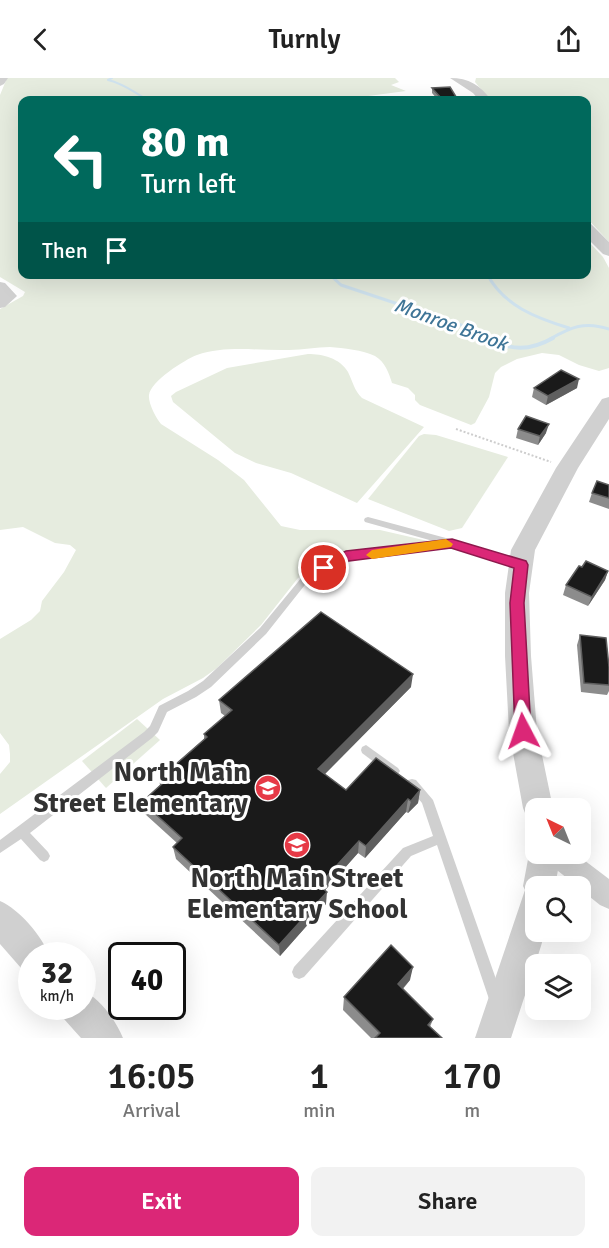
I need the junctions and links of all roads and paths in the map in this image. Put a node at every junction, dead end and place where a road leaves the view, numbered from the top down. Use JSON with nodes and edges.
{"nodes":[{"id":1,"x":456,"y":78,"type":"edge"},
{"id":2,"x":482,"y":96,"type":"edge"},
{"id":3,"x":591,"y":232,"type":"edge"},
{"id":4,"x":609,"y":252,"type":"edge"},
{"id":5,"x":609,"y":404,"type":"edge"},
{"id":6,"x":456,"y":429,"type":"dead end"},
{"id":7,"x":567,"y":468,"type":"junction"},
{"id":8,"x":368,"y":520,"type":"dead end"},
{"id":9,"x":457,"y":544,"type":"junction"},
{"id":10,"x":521,"y":565,"type":"junction"},
{"id":11,"x":366,"y":750,"type":"dead end"},
{"id":12,"x":536,"y":798,"type":"edge"},
{"id":13,"x":22,"y":832,"type":"junction"},
{"id":14,"x":441,"y":838,"type":"junction"},
{"id":15,"x":0,"y":847,"type":"edge"},
{"id":16,"x":44,"y":856,"type":"dead end"},
{"id":17,"x":569,"y":864,"type":"edge"},
{"id":18,"x":609,"y":896,"type":"edge"},
{"id":19,"x":0,"y":918,"type":"edge"},
{"id":20,"x":21,"y":942,"type":"edge"},
{"id":21,"x":525,"y":942,"type":"edge"},
{"id":22,"x":299,"y":972,"type":"dead end"},
{"id":23,"x":89,"y":1020,"type":"edge"},
{"id":24,"x":497,"y":1027,"type":"edge"},
{"id":25,"x":105,"y":1038,"type":"edge"}],
"edges":[{"from":1,"to":2,"type":"street"},
{"from":3,"to":4,"type":"street"},
{"from":5,"to":7,"type":"street"},
{"from":6,"to":7,"type":"path"},
{"from":7,"to":10,"type":"street"},
{"from":8,"to":9,"type":"lane"},
{"from":9,"to":10,"type":"lane"},
{"from":9,"to":13,"type":"lane"},
{"from":10,"to":12,"type":"street"},
{"from":11,"to":14,"type":"lane"},
{"from":13,"to":15,"type":"lane"},
{"from":13,"to":16,"type":"lane"},
{"from":14,"to":22,"type":"lane"},
{"from":14,"to":24,"type":"lane"},
{"from":17,"to":18,"type":"street"},
{"from":19,"to":20,"type":"street"},
{"from":21,"to":24,"type":"street"},
{"from":23,"to":25,"type":"street"}]}
